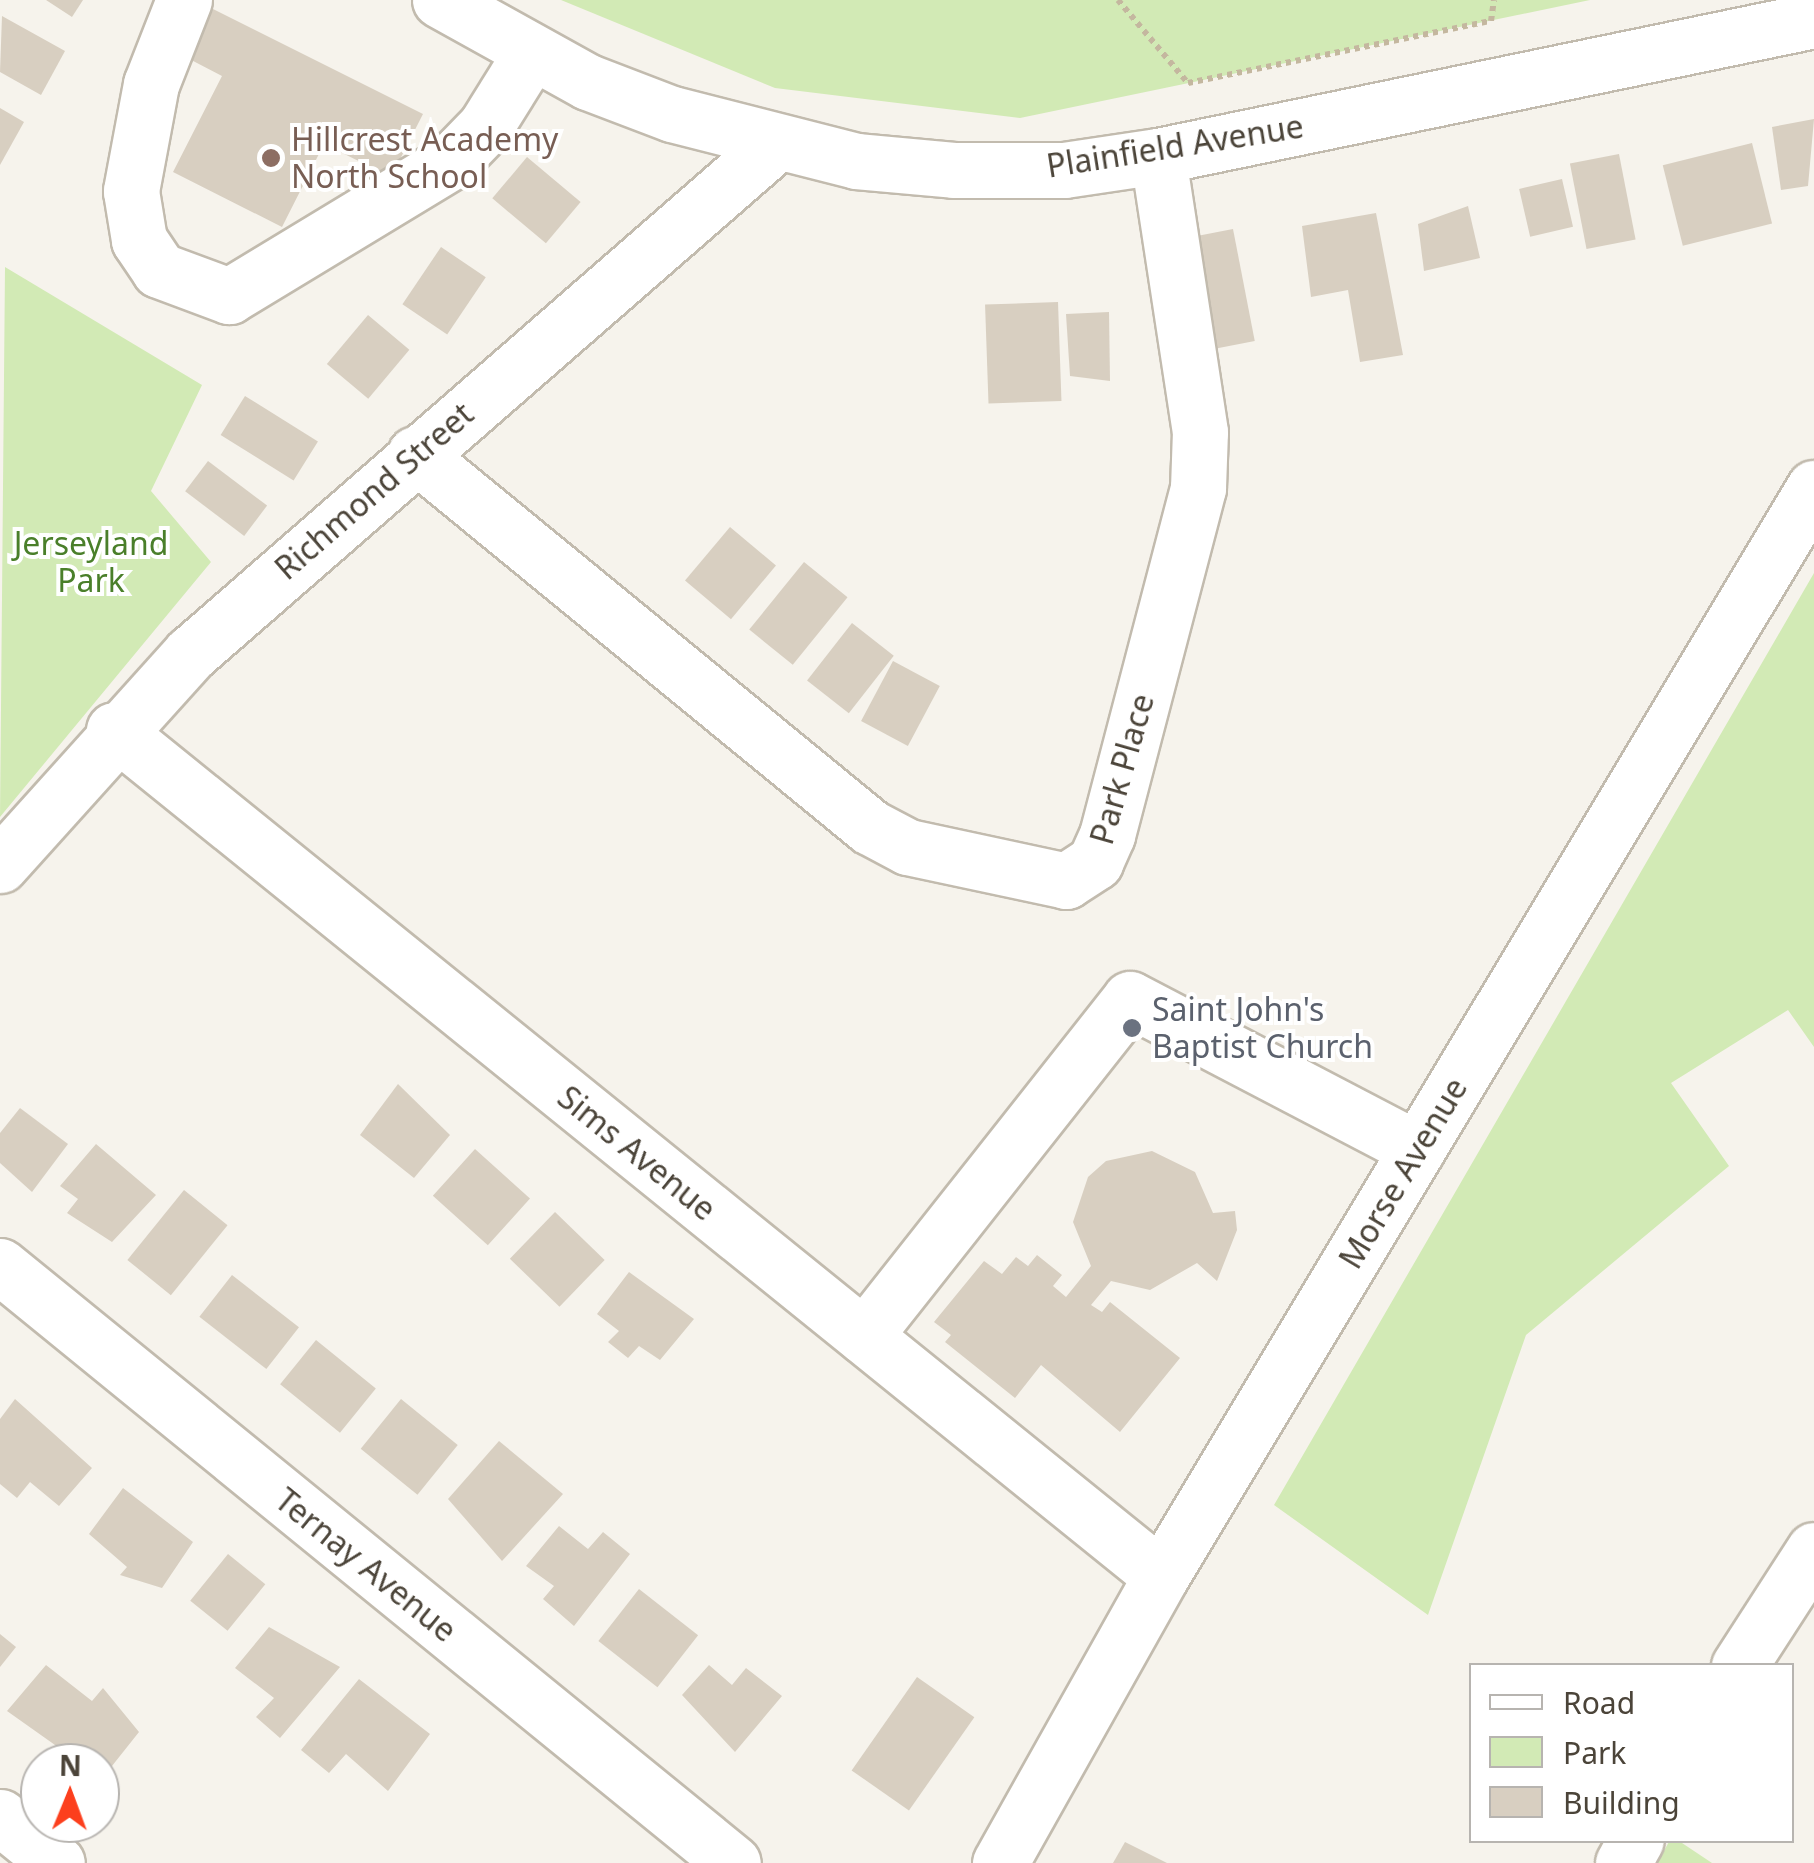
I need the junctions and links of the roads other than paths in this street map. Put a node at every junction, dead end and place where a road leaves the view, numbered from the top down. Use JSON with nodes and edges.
{"nodes":[{"id":1,"x":184,"y":0,"type":"edge"},
{"id":2,"x":440,"y":0,"type":"edge"},
{"id":3,"x":1799,"y":11,"type":"edge"},
{"id":4,"x":531,"y":53,"type":"junction"},
{"id":5,"x":774,"y":144,"type":"junction"},
{"id":6,"x":1158,"y":156,"type":"junction"},
{"id":7,"x":415,"y":454,"type":"junction"},
{"id":8,"x":1814,"y":488,"type":"edge"},
{"id":9,"x":114,"y":730,"type":"junction"},
{"id":10,"x":0,"y":865,"type":"edge"},
{"id":11,"x":1417,"y":1149,"type":"junction"},
{"id":12,"x":0,"y":1266,"type":"edge"},
{"id":13,"x":864,"y":1336,"type":"junction"},
{"id":14,"x":1814,"y":1550,"type":"edge"},
{"id":15,"x":1161,"y":1576,"type":"junction"},
{"id":16,"x":1741,"y":1663,"type":"edge"},
{"id":17,"x":0,"y":1816,"type":"edge"},
{"id":18,"x":57,"y":1863,"type":"edge"},
{"id":19,"x":732,"y":1863,"type":"edge"},
{"id":20,"x":1000,"y":1863,"type":"edge"}],
"edges":[{"from":1,"to":4,"type":"street"},
{"from":2,"to":4,"type":"street","name":"Plainfield Avenue"},
{"from":3,"to":6,"type":"street","name":"Plainfield Avenue"},
{"from":4,"to":5,"type":"street","name":"Plainfield Avenue"},
{"from":5,"to":6,"type":"street","name":"Plainfield Avenue"},
{"from":5,"to":7,"type":"street","name":"Richmond Street"},
{"from":6,"to":7,"type":"street","name":"Park Place"},
{"from":7,"to":9,"type":"street","name":"Richmond Street"},
{"from":8,"to":11,"type":"street","name":"Morse Avenue"},
{"from":9,"to":10,"type":"street","name":"Richmond Street"},
{"from":9,"to":13,"type":"street","name":"Sims Avenue"},
{"from":11,"to":13,"type":"street"},
{"from":11,"to":15,"type":"street","name":"Morse Avenue"},
{"from":12,"to":19,"type":"street","name":"Ternay Avenue"},
{"from":13,"to":15,"type":"street","name":"Sims Avenue"},
{"from":14,"to":16,"type":"street"},
{"from":15,"to":20,"type":"street","name":"Morse Avenue"},
{"from":17,"to":18,"type":"street"}]}
